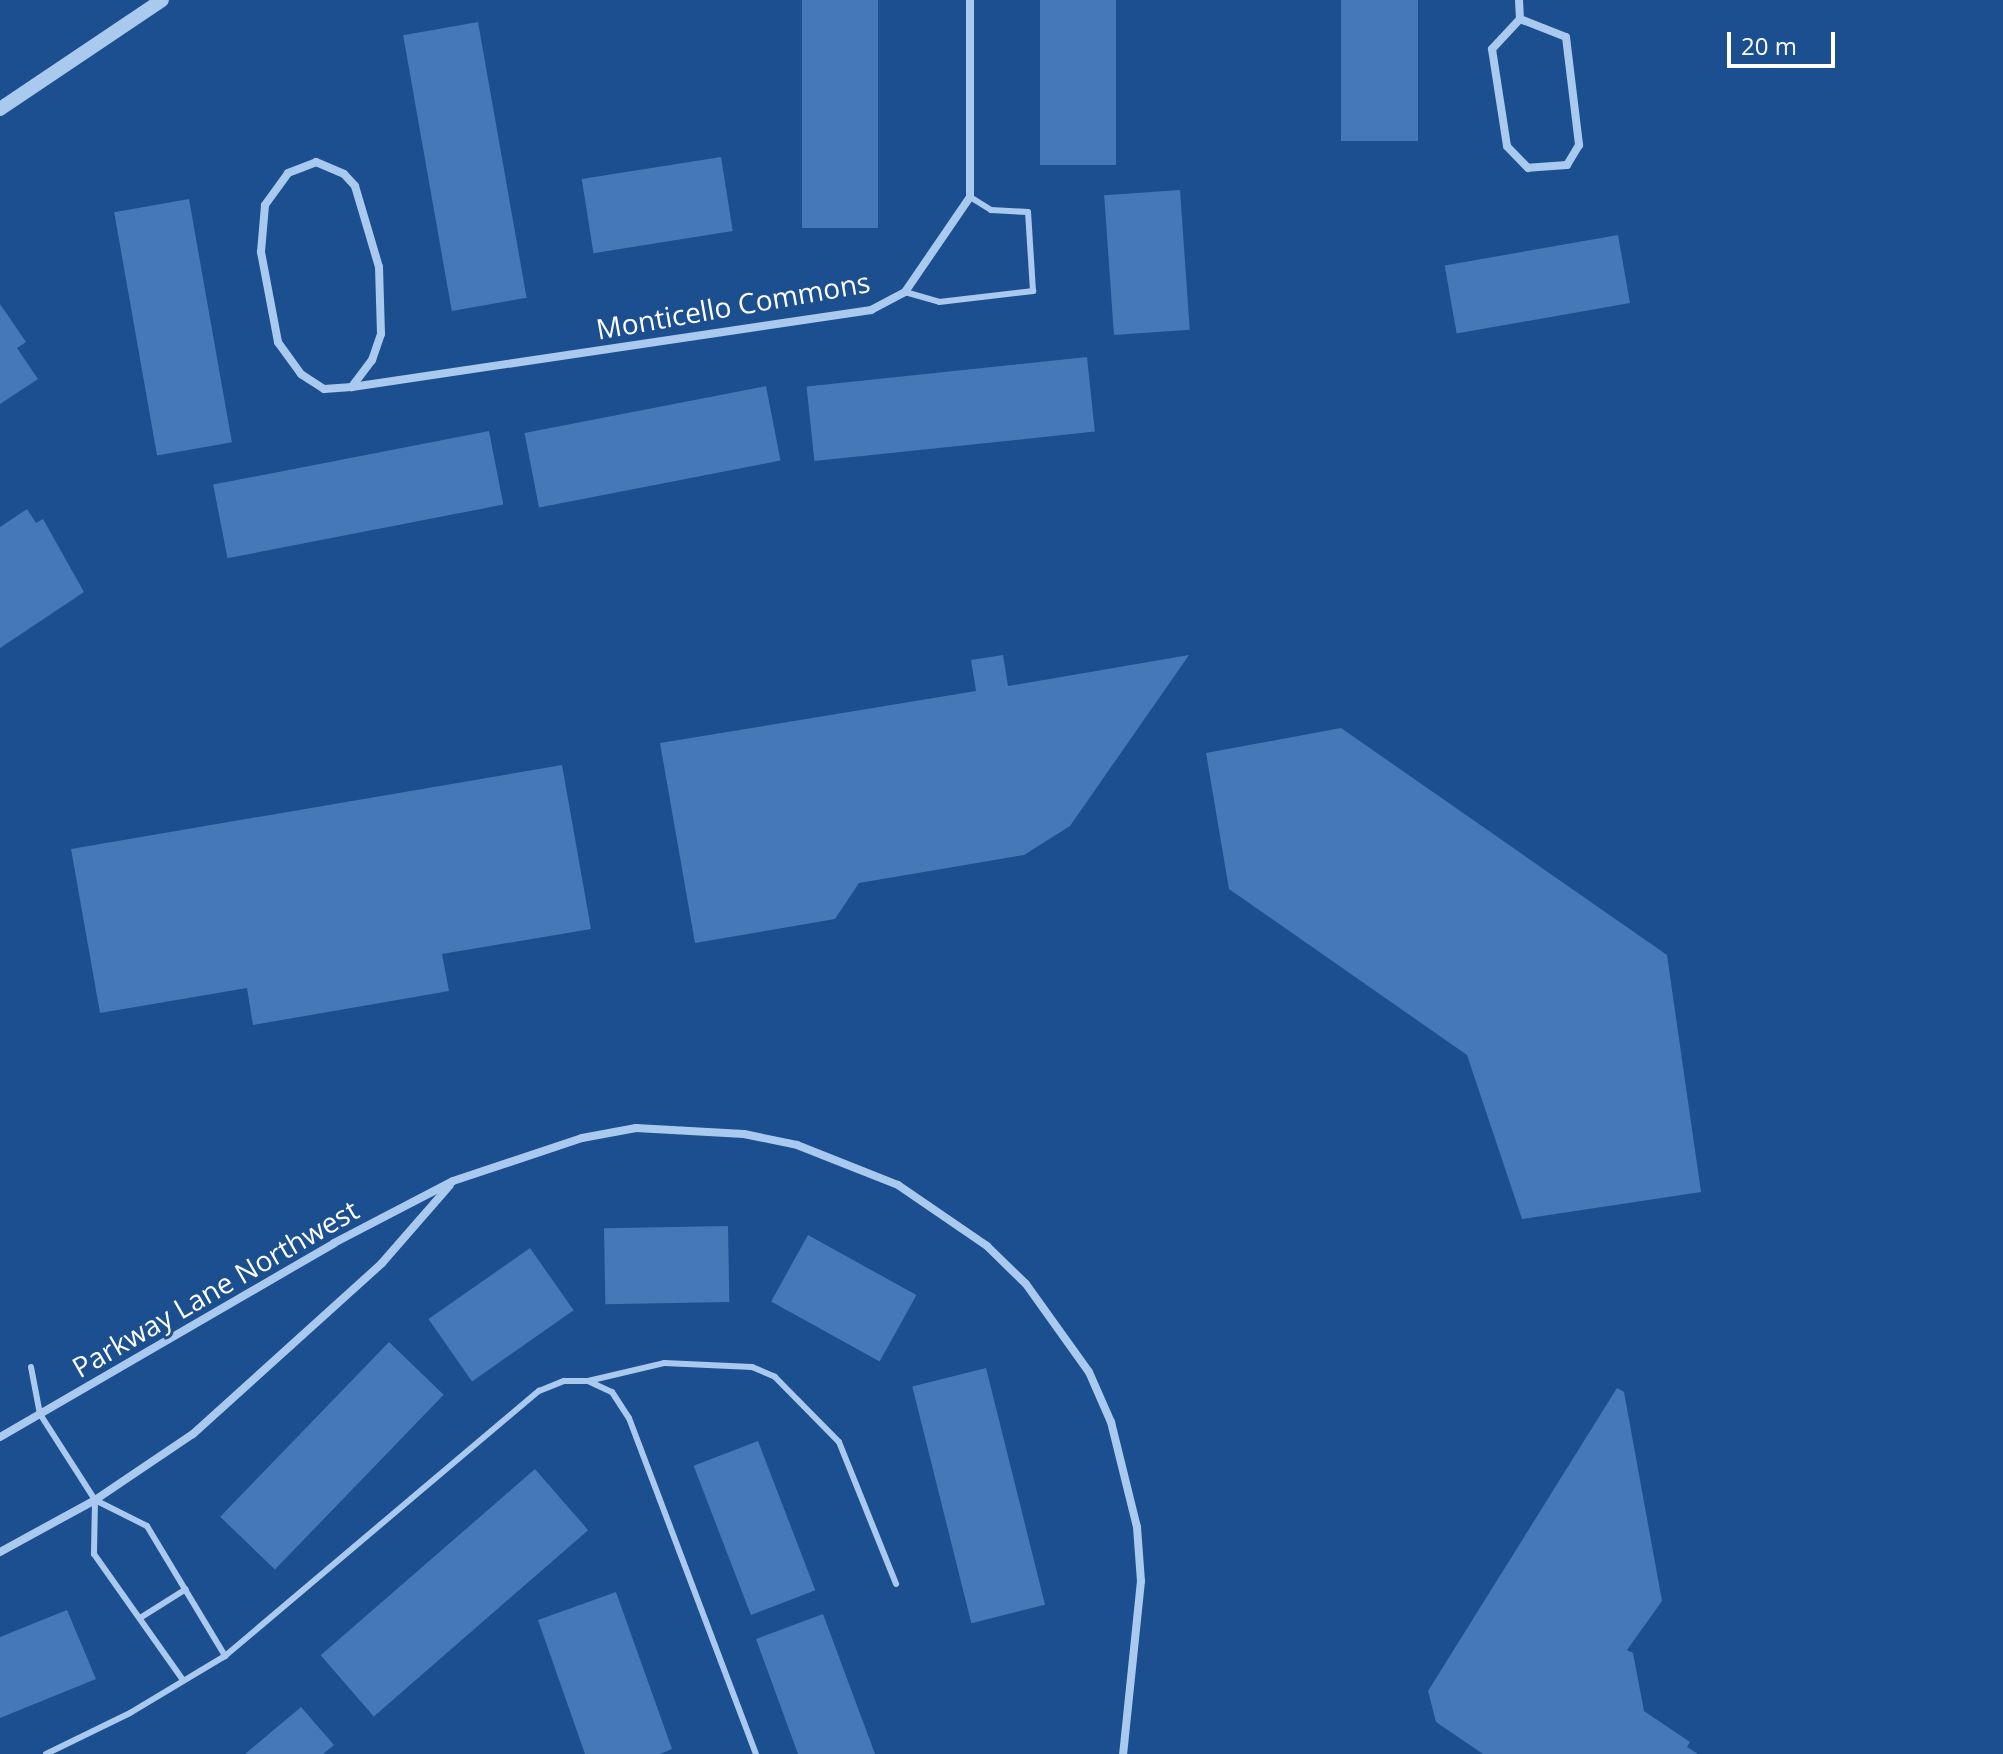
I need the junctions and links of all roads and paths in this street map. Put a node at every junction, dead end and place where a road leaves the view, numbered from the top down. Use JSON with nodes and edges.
{"nodes":[{"id":1,"x":162,"y":0,"type":"edge"},
{"id":2,"x":970,"y":0,"type":"edge"},
{"id":3,"x":1519,"y":0,"type":"edge"},
{"id":4,"x":1520,"y":19,"type":"junction"},
{"id":5,"x":0,"y":109,"type":"edge"},
{"id":6,"x":970,"y":197,"type":"junction"},
{"id":7,"x":905,"y":292,"type":"junction"},
{"id":8,"x":352,"y":387,"type":"junction"},
{"id":9,"x":453,"y":1181,"type":"junction"},
{"id":10,"x":31,"y":1367,"type":"dead end"},
{"id":11,"x":588,"y":1381,"type":"junction"},
{"id":12,"x":40,"y":1414,"type":"junction"},
{"id":13,"x":0,"y":1437,"type":"edge"},
{"id":14,"x":95,"y":1500,"type":"junction"},
{"id":15,"x":0,"y":1552,"type":"edge"},
{"id":16,"x":896,"y":1584,"type":"dead end"},
{"id":17,"x":186,"y":1589,"type":"junction"},
{"id":18,"x":140,"y":1618,"type":"junction"},
{"id":19,"x":225,"y":1656,"type":"junction"},
{"id":20,"x":183,"y":1680,"type":"junction"},
{"id":21,"x":46,"y":1754,"type":"edge"},
{"id":22,"x":756,"y":1754,"type":"edge"},
{"id":23,"x":1123,"y":1754,"type":"edge"}],
"edges":[{"from":1,"to":5,"type":"street"},
{"from":2,"to":6,"type":"street"},
{"from":3,"to":4,"type":"street"},
{"from":4,"to":4,"type":"street"},
{"from":6,"to":7,"type":"street","name":"Monticello Commons"},
{"from":6,"to":7,"type":"lane"},
{"from":7,"to":8,"type":"street","name":"Monticello Commons"},
{"from":8,"to":8,"type":"street","name":"Monticello Commons"},
{"from":9,"to":12,"type":"street","name":"Parkway Lane Northwest"},
{"from":9,"to":14,"type":"street","name":"Parkway Lane Northwest"},
{"from":9,"to":23,"type":"street","name":"Parkway Lane Northwest"},
{"from":10,"to":12,"type":"lane"},
{"from":11,"to":16,"type":"lane"},
{"from":11,"to":19,"type":"lane"},
{"from":11,"to":22,"type":"lane"},
{"from":12,"to":13,"type":"street","name":"Parkway Lane Northwest"},
{"from":12,"to":14,"type":"lane"},
{"from":14,"to":15,"type":"street","name":"Parkway Lane Northwest"},
{"from":14,"to":17,"type":"lane"},
{"from":14,"to":18,"type":"lane"},
{"from":17,"to":18,"type":"lane"},
{"from":17,"to":19,"type":"lane"},
{"from":18,"to":20,"type":"lane"},
{"from":19,"to":20,"type":"lane"},
{"from":20,"to":21,"type":"lane"}]}
